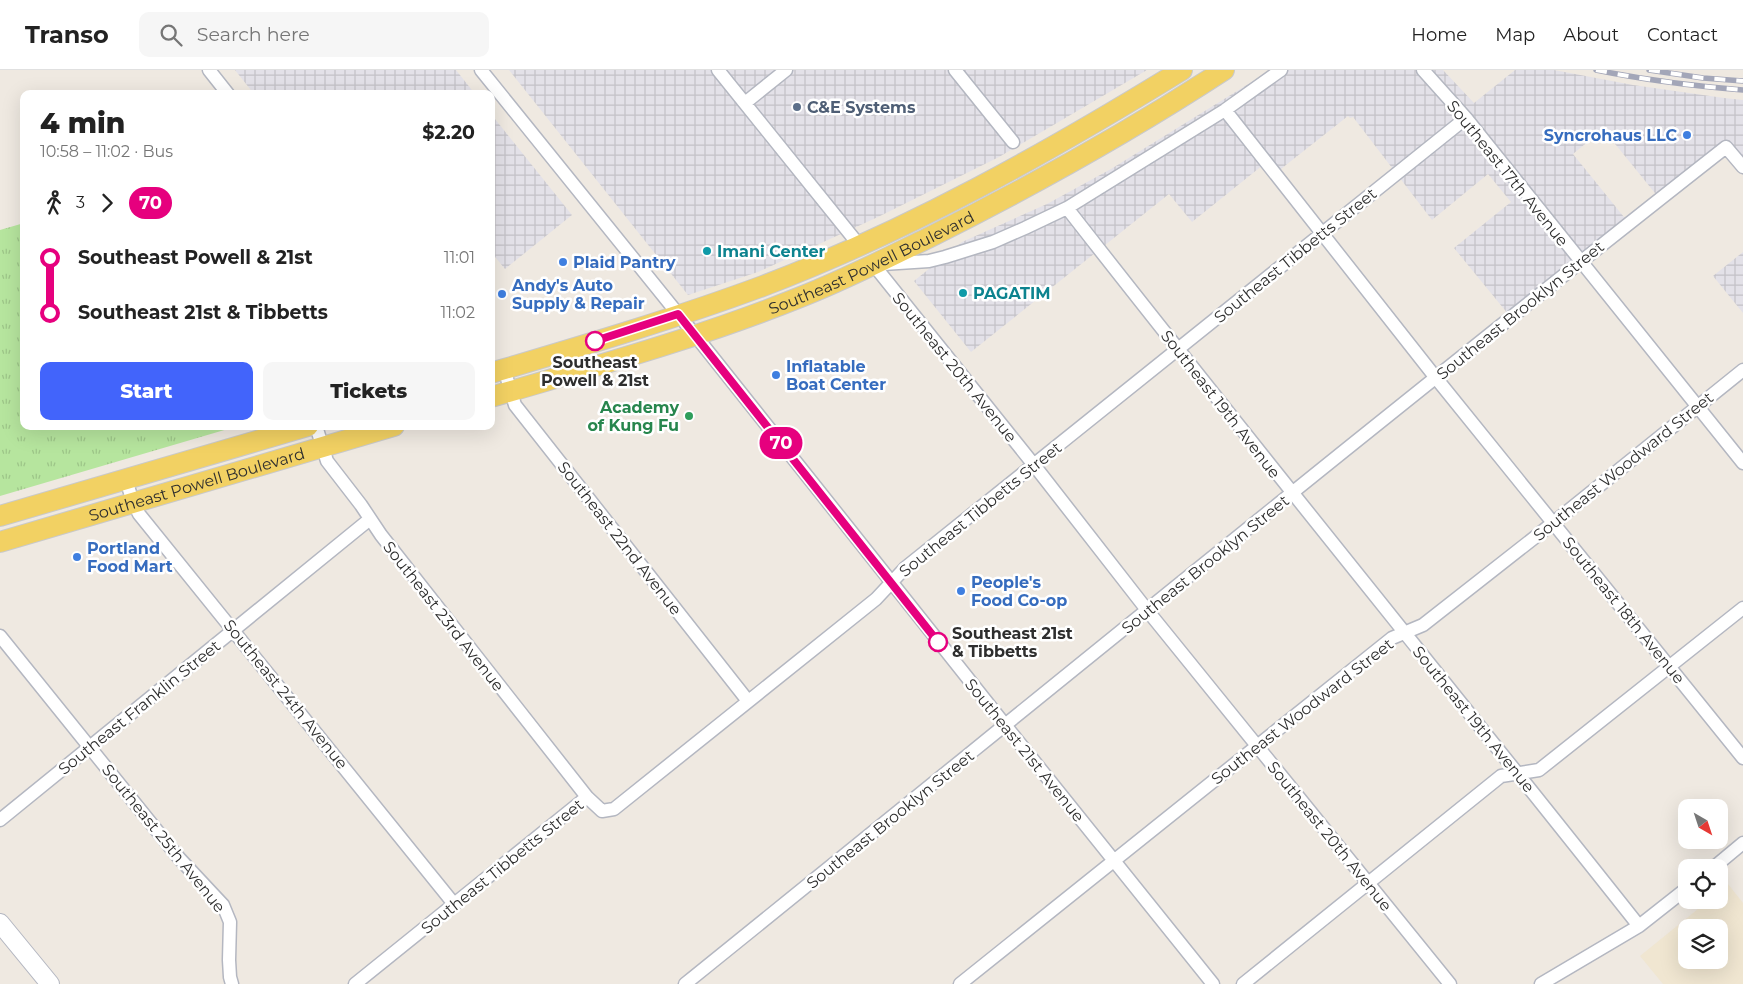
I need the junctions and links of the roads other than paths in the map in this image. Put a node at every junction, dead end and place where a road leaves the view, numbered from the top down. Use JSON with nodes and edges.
{"nodes":[{"id":1,"x":209,"y":70,"type":"edge"},
{"id":2,"x":481,"y":70,"type":"edge"},
{"id":3,"x":718,"y":70,"type":"edge"},
{"id":4,"x":786,"y":70,"type":"edge"},
{"id":5,"x":956,"y":70,"type":"edge"},
{"id":6,"x":1182,"y":70,"type":"edge"},
{"id":7,"x":1224,"y":70,"type":"edge"},
{"id":8,"x":1281,"y":70,"type":"edge"},
{"id":9,"x":1423,"y":70,"type":"edge"},
{"id":10,"x":225,"y":90,"type":"edge"},
{"id":11,"x":745,"y":103,"type":"junction"},
{"id":12,"x":1224,"y":110,"type":"junction"},
{"id":13,"x":1466,"y":118,"type":"junction"},
{"id":14,"x":1013,"y":142,"type":"dead end"},
{"id":15,"x":1743,"y":167,"type":"edge"},
{"id":16,"x":1066,"y":208,"type":"junction"},
{"id":17,"x":1322,"y":233,"type":"junction"},
{"id":18,"x":859,"y":246,"type":"junction"},
{"id":19,"x":1580,"y":261,"type":"junction"},
{"id":20,"x":874,"y":264,"type":"junction"},
{"id":21,"x":678,"y":314,"type":"junction"},
{"id":22,"x":695,"y":334,"type":"junction"},
{"id":23,"x":1178,"y":349,"type":"junction"},
{"id":24,"x":1743,"y":370,"type":"edge"},
{"id":25,"x":497,"y":371,"type":"edge"},
{"id":26,"x":1436,"y":378,"type":"junction"},
{"id":27,"x":511,"y":391,"type":"junction"},
{"id":28,"x":495,"y":396,"type":"edge"},
{"id":29,"x":1698,"y":407,"type":"junction"},
{"id":30,"x":295,"y":430,"type":"edge"},
{"id":31,"x":317,"y":430,"type":"edge"},
{"id":32,"x":380,"y":430,"type":"edge"},
{"id":33,"x":322,"y":447,"type":"junction"},
{"id":34,"x":1743,"y":463,"type":"edge"},
{"id":35,"x":1034,"y":465,"type":"junction"},
{"id":36,"x":126,"y":480,"type":"junction"},
{"id":37,"x":1292,"y":493,"type":"junction"},
{"id":38,"x":133,"y":502,"type":"junction"},
{"id":39,"x":0,"y":516,"type":"edge"},
{"id":40,"x":370,"y":519,"type":"junction"},
{"id":41,"x":1553,"y":523,"type":"junction"},
{"id":42,"x":0,"y":542,"type":"edge"},
{"id":43,"x":891,"y":582,"type":"junction"},
{"id":44,"x":1743,"y":608,"type":"edge"},
{"id":45,"x":1147,"y":610,"type":"junction"},
{"id":46,"x":234,"y":630,"type":"junction"},
{"id":47,"x":1405,"y":632,"type":"junction"},
{"id":48,"x":0,"y":636,"type":"edge"},
{"id":49,"x":1669,"y":667,"type":"junction"},
{"id":50,"x":748,"y":701,"type":"junction"},
{"id":51,"x":1005,"y":726,"type":"junction"},
{"id":52,"x":1257,"y":746,"type":"junction"},
{"id":53,"x":90,"y":747,"type":"junction"},
{"id":54,"x":1743,"y":758,"type":"edge"},
{"id":55,"x":1518,"y":775,"type":"junction"},
{"id":56,"x":587,"y":797,"type":"junction"},
{"id":57,"x":0,"y":820,"type":"edge"},
{"id":58,"x":1743,"y":843,"type":"edge"},
{"id":59,"x":1724,"y":859,"type":"edge"},
{"id":60,"x":1114,"y":861,"type":"junction"},
{"id":61,"x":1367,"y":883,"type":"junction"},
{"id":62,"x":1678,"y":895,"type":"edge"},
{"id":63,"x":454,"y":904,"type":"junction"},
{"id":64,"x":0,"y":923,"type":"edge"},
{"id":65,"x":1639,"y":926,"type":"junction"},
{"id":66,"x":974,"y":980,"type":"edge"},
{"id":67,"x":50,"y":984,"type":"edge"},
{"id":68,"x":232,"y":984,"type":"edge"},
{"id":69,"x":355,"y":984,"type":"edge"},
{"id":70,"x":685,"y":984,"type":"edge"},
{"id":71,"x":960,"y":984,"type":"edge"},
{"id":72,"x":1214,"y":984,"type":"edge"},
{"id":73,"x":1243,"y":984,"type":"edge"},
{"id":74,"x":1450,"y":984,"type":"edge"},
{"id":75,"x":1541,"y":984,"type":"edge"}],
"edges":[{"from":1,"to":10,"type":"street"},
{"from":2,"to":21,"type":"street","name":"Southeast 21st Avenue"},
{"from":3,"to":11,"type":"street"},
{"from":4,"to":11,"type":"street"},
{"from":5,"to":14,"type":"street"},
{"from":6,"to":18,"type":"main road","name":"Southeast Powell Boulevard"},
{"from":7,"to":20,"type":"main road","name":"Southeast Powell Boulevard"},
{"from":8,"to":12,"type":"street"},
{"from":9,"to":13,"type":"street","name":"Southeast 17th Avenue"},
{"from":11,"to":18,"type":"street"},
{"from":12,"to":16,"type":"street"},
{"from":12,"to":17,"type":"street","name":"Southeast 18th Avenue"},
{"from":13,"to":17,"type":"street","name":"Southeast Tibbetts Street"},
{"from":13,"to":19,"type":"street","name":"Southeast 17th Avenue"},
{"from":15,"to":19,"type":"street","name":"Southeast Brooklyn Street"},
{"from":16,"to":20,"type":"street"},
{"from":16,"to":23,"type":"street","name":"Southeast 19th Avenue"},
{"from":17,"to":23,"type":"street","name":"Southeast Tibbetts Street"},
{"from":17,"to":26,"type":"street","name":"Southeast 18th Avenue"},
{"from":18,"to":21,"type":"main road","name":"Southeast Powell Boulevard"},
{"from":19,"to":26,"type":"street","name":"Southeast Brooklyn Street"},
{"from":19,"to":29,"type":"street","name":"Southeast 17th Avenue"},
{"from":20,"to":22,"type":"main road","name":"Southeast Powell Boulevard"},
{"from":20,"to":35,"type":"street","name":"Southeast 20th Avenue"},
{"from":21,"to":22,"type":"street","name":"Southeast 21st Avenue"},
{"from":21,"to":25,"type":"main road","name":"Southeast Powell Boulevard"},
{"from":22,"to":27,"type":"main road","name":"Southeast Powell Boulevard"},
{"from":22,"to":43,"type":"street","name":"Southeast 21st Avenue"},
{"from":23,"to":35,"type":"street","name":"Southeast Tibbetts Street"},
{"from":23,"to":37,"type":"street","name":"Southeast 19th Avenue"},
{"from":24,"to":29,"type":"street","name":"Southeast Woodward Street"},
{"from":25,"to":27,"type":"street","name":"Southeast 22nd Avenue"},
{"from":26,"to":37,"type":"street","name":"Southeast Brooklyn Street"},
{"from":26,"to":41,"type":"street","name":"Southeast 18th Avenue"},
{"from":27,"to":28,"type":"main road","name":"Southeast Powell Boulevard"},
{"from":27,"to":50,"type":"street","name":"Southeast 22nd Avenue"},
{"from":29,"to":34,"type":"street","name":"Southeast 17th Avenue"},
{"from":29,"to":41,"type":"street","name":"Southeast Woodward Street"},
{"from":30,"to":36,"type":"main road","name":"Southeast Powell Boulevard"},
{"from":31,"to":33,"type":"street","name":"Southeast 23rd Avenue"},
{"from":32,"to":33,"type":"main road","name":"Southeast Powell Boulevard"},
{"from":33,"to":38,"type":"main road","name":"Southeast Powell Boulevard"},
{"from":33,"to":40,"type":"street","name":"Southeast 23rd Avenue"},
{"from":35,"to":43,"type":"street","name":"Southeast Tibbetts Street"},
{"from":35,"to":45,"type":"street","name":"Southeast 20th Avenue"},
{"from":36,"to":38,"type":"street","name":"Southeast 24th Avenue"},
{"from":36,"to":39,"type":"main road","name":"Southeast Powell Boulevard"},
{"from":37,"to":45,"type":"street","name":"Southeast Brooklyn Street"},
{"from":37,"to":47,"type":"street","name":"Southeast 19th Avenue"},
{"from":38,"to":42,"type":"main road","name":"Southeast Powell Boulevard"},
{"from":38,"to":46,"type":"street","name":"Southeast 24th Avenue"},
{"from":40,"to":46,"type":"street","name":"Southeast Franklin Street"},
{"from":40,"to":56,"type":"street","name":"Southeast 23rd Avenue"},
{"from":41,"to":47,"type":"street","name":"Southeast Woodward Street"},
{"from":41,"to":49,"type":"street","name":"Southeast 18th Avenue"},
{"from":43,"to":50,"type":"street","name":"Southeast Tibbetts Street"},
{"from":43,"to":51,"type":"street","name":"Southeast 21st Avenue"},
{"from":44,"to":49,"type":"street"},
{"from":45,"to":51,"type":"street","name":"Southeast Brooklyn Street"},
{"from":45,"to":52,"type":"street","name":"Southeast 20th Avenue"},
{"from":46,"to":53,"type":"street","name":"Southeast Franklin Street"},
{"from":46,"to":63,"type":"street","name":"Southeast 24th Avenue"},
{"from":47,"to":52,"type":"street","name":"Southeast Woodward Street"},
{"from":47,"to":55,"type":"street","name":"Southeast 19th Avenue"},
{"from":48,"to":53,"type":"street","name":"Southeast 25th Avenue"},
{"from":49,"to":54,"type":"street","name":"Southeast 18th Avenue"},
{"from":49,"to":55,"type":"street"},
{"from":50,"to":56,"type":"street","name":"Southeast Tibbetts Street"},
{"from":51,"to":60,"type":"street","name":"Southeast 21st Avenue"},
{"from":51,"to":70,"type":"street","name":"Southeast Brooklyn Street"},
{"from":52,"to":60,"type":"street","name":"Southeast Woodward Street"},
{"from":52,"to":61,"type":"street","name":"Southeast 20th Avenue"},
{"from":53,"to":57,"type":"street","name":"Southeast Franklin Street"},
{"from":53,"to":68,"type":"street","name":"Southeast 25th Avenue"},
{"from":55,"to":61,"type":"street"},
{"from":55,"to":65,"type":"street","name":"Southeast 19th Avenue"},
{"from":56,"to":63,"type":"street","name":"Southeast Tibbetts Street"},
{"from":58,"to":59,"type":"street"},
{"from":60,"to":66,"type":"street","name":"Southeast Woodward Street"},
{"from":60,"to":72,"type":"street","name":"Southeast 21st Avenue"},
{"from":61,"to":73,"type":"street"},
{"from":61,"to":74,"type":"street","name":"Southeast 20th Avenue"},
{"from":62,"to":65,"type":"street"},
{"from":63,"to":69,"type":"street","name":"Southeast Tibbetts Street"},
{"from":64,"to":67,"type":"street"},
{"from":65,"to":75,"type":"street"},
{"from":66,"to":71,"type":"street","name":"Southeast Woodward Street"}]}
